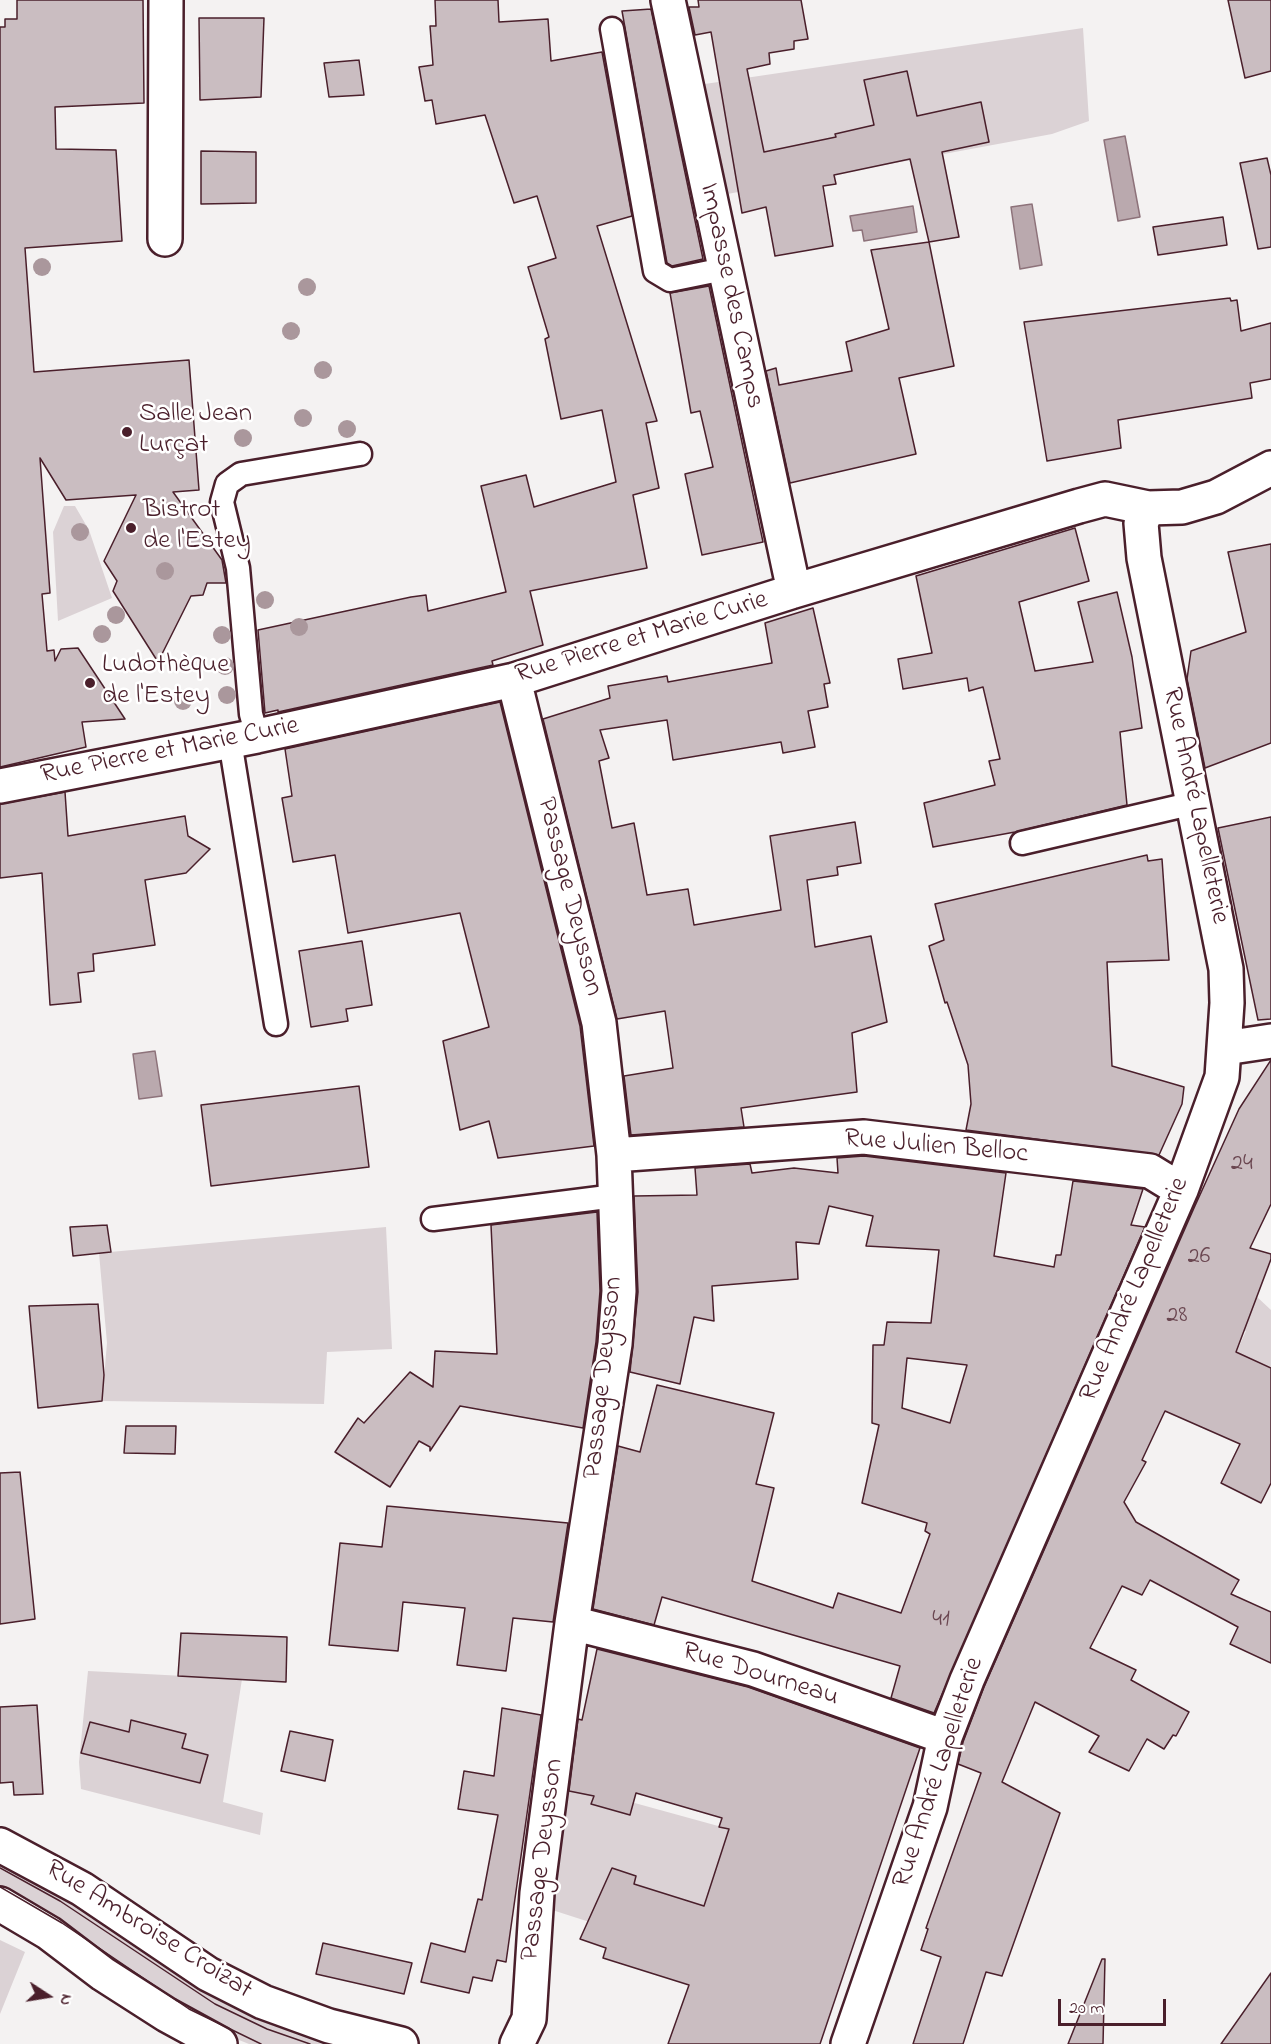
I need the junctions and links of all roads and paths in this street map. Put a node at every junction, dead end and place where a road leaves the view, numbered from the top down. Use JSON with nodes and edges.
{"nodes":[{"id":1,"x":166,"y":0,"type":"edge"},
{"id":2,"x":668,"y":0,"type":"edge"},
{"id":3,"x":612,"y":29,"type":"dead end"},
{"id":4,"x":165,"y":239,"type":"dead end"},
{"id":5,"x":724,"y":269,"type":"junction"},
{"id":6,"x":360,"y":454,"type":"dead end"},
{"id":7,"x":1271,"y":468,"type":"edge"},
{"id":8,"x":1148,"y":508,"type":"junction"},
{"id":9,"x":794,"y":591,"type":"junction"},
{"id":10,"x":514,"y":680,"type":"junction"},
{"id":11,"x":244,"y":738,"type":"junction"},
{"id":12,"x":0,"y":786,"type":"edge"},
{"id":13,"x":1194,"y":803,"type":"junction"},
{"id":14,"x":1022,"y":843,"type":"dead end"},
{"id":15,"x":276,"y":1024,"type":"dead end"},
{"id":16,"x":1271,"y":1041,"type":"edge"},
{"id":17,"x":1225,"y":1048,"type":"junction"},
{"id":18,"x":614,"y":1155,"type":"junction"},
{"id":19,"x":1180,"y":1190,"type":"junction"},
{"id":20,"x":615,"y":1197,"type":"junction"},
{"id":21,"x":433,"y":1219,"type":"dead end"},
{"id":22,"x":572,"y":1623,"type":"junction"},
{"id":23,"x":945,"y":1737,"type":"junction"},
{"id":24,"x":0,"y":1845,"type":"edge"},
{"id":25,"x":0,"y":1904,"type":"edge"},
{"id":26,"x":220,"y":2044,"type":"edge"},
{"id":27,"x":401,"y":2044,"type":"edge"},
{"id":28,"x":517,"y":2044,"type":"edge"},
{"id":29,"x":848,"y":2044,"type":"edge"}],
"edges":[{"from":1,"to":4,"type":"street"},
{"from":2,"to":5,"type":"street","name":"Impasse des Camps"},
{"from":3,"to":5,"type":"lane"},
{"from":5,"to":9,"type":"street","name":"Impasse des Camps"},
{"from":6,"to":11,"type":"lane"},
{"from":7,"to":8,"type":"street","name":"Rue Pierre et Marie Curie"},
{"from":8,"to":9,"type":"street","name":"Rue Pierre et Marie Curie"},
{"from":8,"to":13,"type":"street","name":"Rue André Lapelleterie"},
{"from":9,"to":10,"type":"street","name":"Rue Pierre et Marie Curie"},
{"from":10,"to":11,"type":"street","name":"Rue Pierre et Marie Curie"},
{"from":10,"to":18,"type":"street","name":"Passage Deysson"},
{"from":11,"to":12,"type":"street","name":"Rue Pierre et Marie Curie"},
{"from":11,"to":15,"type":"lane"},
{"from":13,"to":14,"type":"lane"},
{"from":13,"to":17,"type":"street","name":"Rue André Lapelleterie"},
{"from":16,"to":17,"type":"street"},
{"from":17,"to":19,"type":"street","name":"Rue André Lapelleterie"},
{"from":18,"to":19,"type":"street","name":"Rue Julien Belloc"},
{"from":18,"to":20,"type":"street","name":"Passage Deysson"},
{"from":19,"to":23,"type":"street","name":"Rue André Lapelleterie"},
{"from":20,"to":21,"type":"lane"},
{"from":20,"to":22,"type":"street","name":"Passage Deysson"},
{"from":22,"to":23,"type":"street","name":"Rue Dourneau"},
{"from":22,"to":28,"type":"street","name":"Passage Deysson"},
{"from":23,"to":29,"type":"street","name":"Rue André Lapelleterie"},
{"from":24,"to":27,"type":"street","name":"Rue Ambroise Croizat"},
{"from":25,"to":26,"type":"street","name":"Rue Ambroise Croizat"}]}
